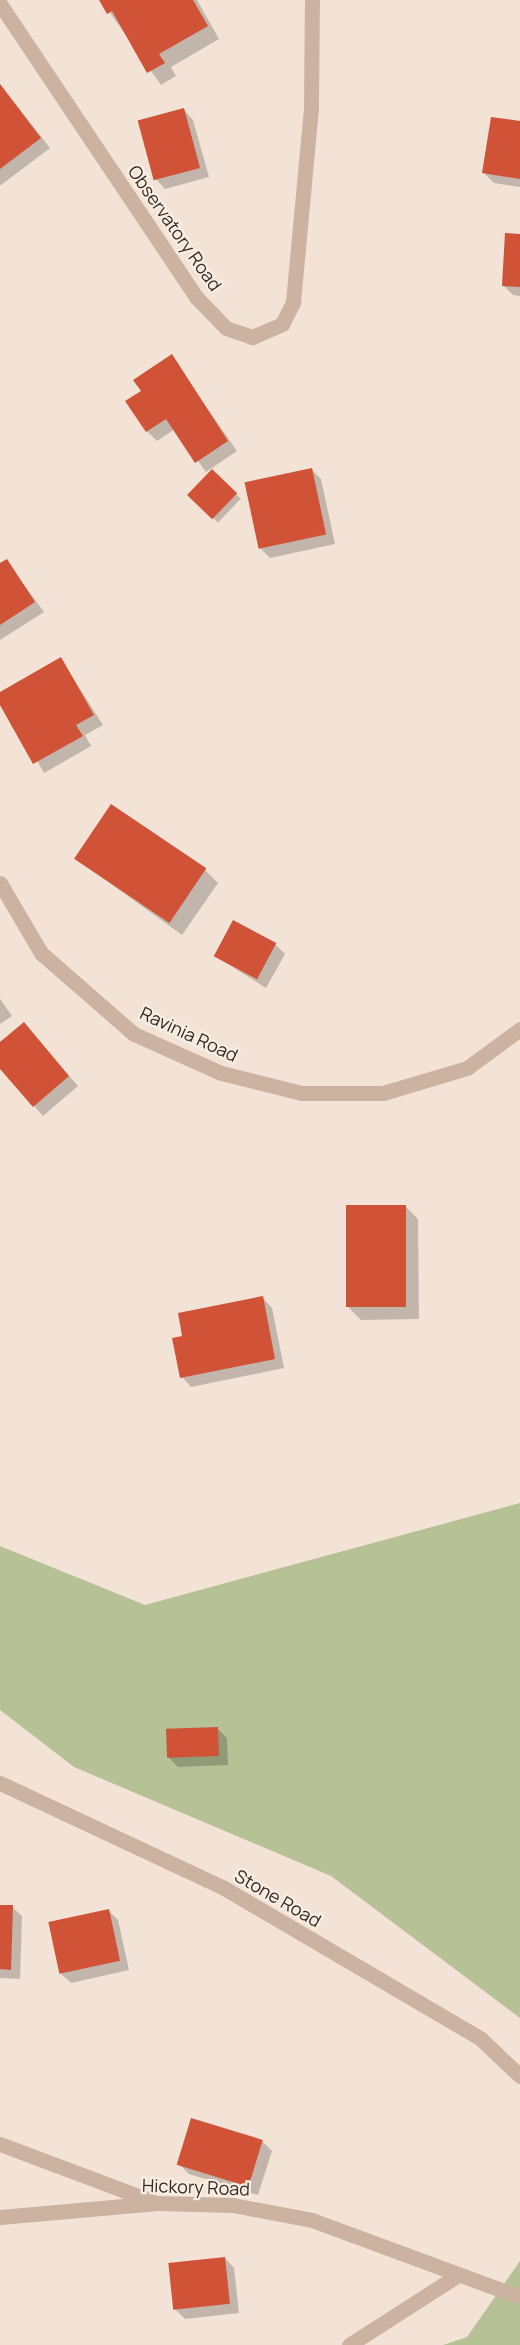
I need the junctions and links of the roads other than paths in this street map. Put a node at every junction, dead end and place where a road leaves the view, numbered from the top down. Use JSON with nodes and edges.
{"nodes":[{"id":1,"x":312,"y":0,"type":"edge"},
{"id":2,"x":0,"y":4,"type":"edge"},
{"id":3,"x":0,"y":883,"type":"edge"},
{"id":4,"x":520,"y":1029,"type":"edge"},
{"id":5,"x":0,"y":1783,"type":"edge"},
{"id":6,"x":520,"y":2076,"type":"edge"},
{"id":7,"x":0,"y":2144,"type":"edge"},
{"id":8,"x":157,"y":2203,"type":"junction"},
{"id":9,"x":0,"y":2217,"type":"edge"},
{"id":10,"x":455,"y":2277,"type":"junction"},
{"id":11,"x":520,"y":2297,"type":"edge"},
{"id":12,"x":349,"y":2345,"type":"edge"}],
"edges":[{"from":1,"to":2,"type":"street","name":"Observatory Road"},
{"from":3,"to":4,"type":"street","name":"Ravinia Road"},
{"from":5,"to":6,"type":"street","name":"Stone Road"},
{"from":7,"to":8,"type":"street"},
{"from":8,"to":9,"type":"street","name":"Hickory Road"},
{"from":8,"to":10,"type":"street","name":"Hickory Road"},
{"from":10,"to":11,"type":"street","name":"Hickory Road"},
{"from":10,"to":12,"type":"street"}]}
